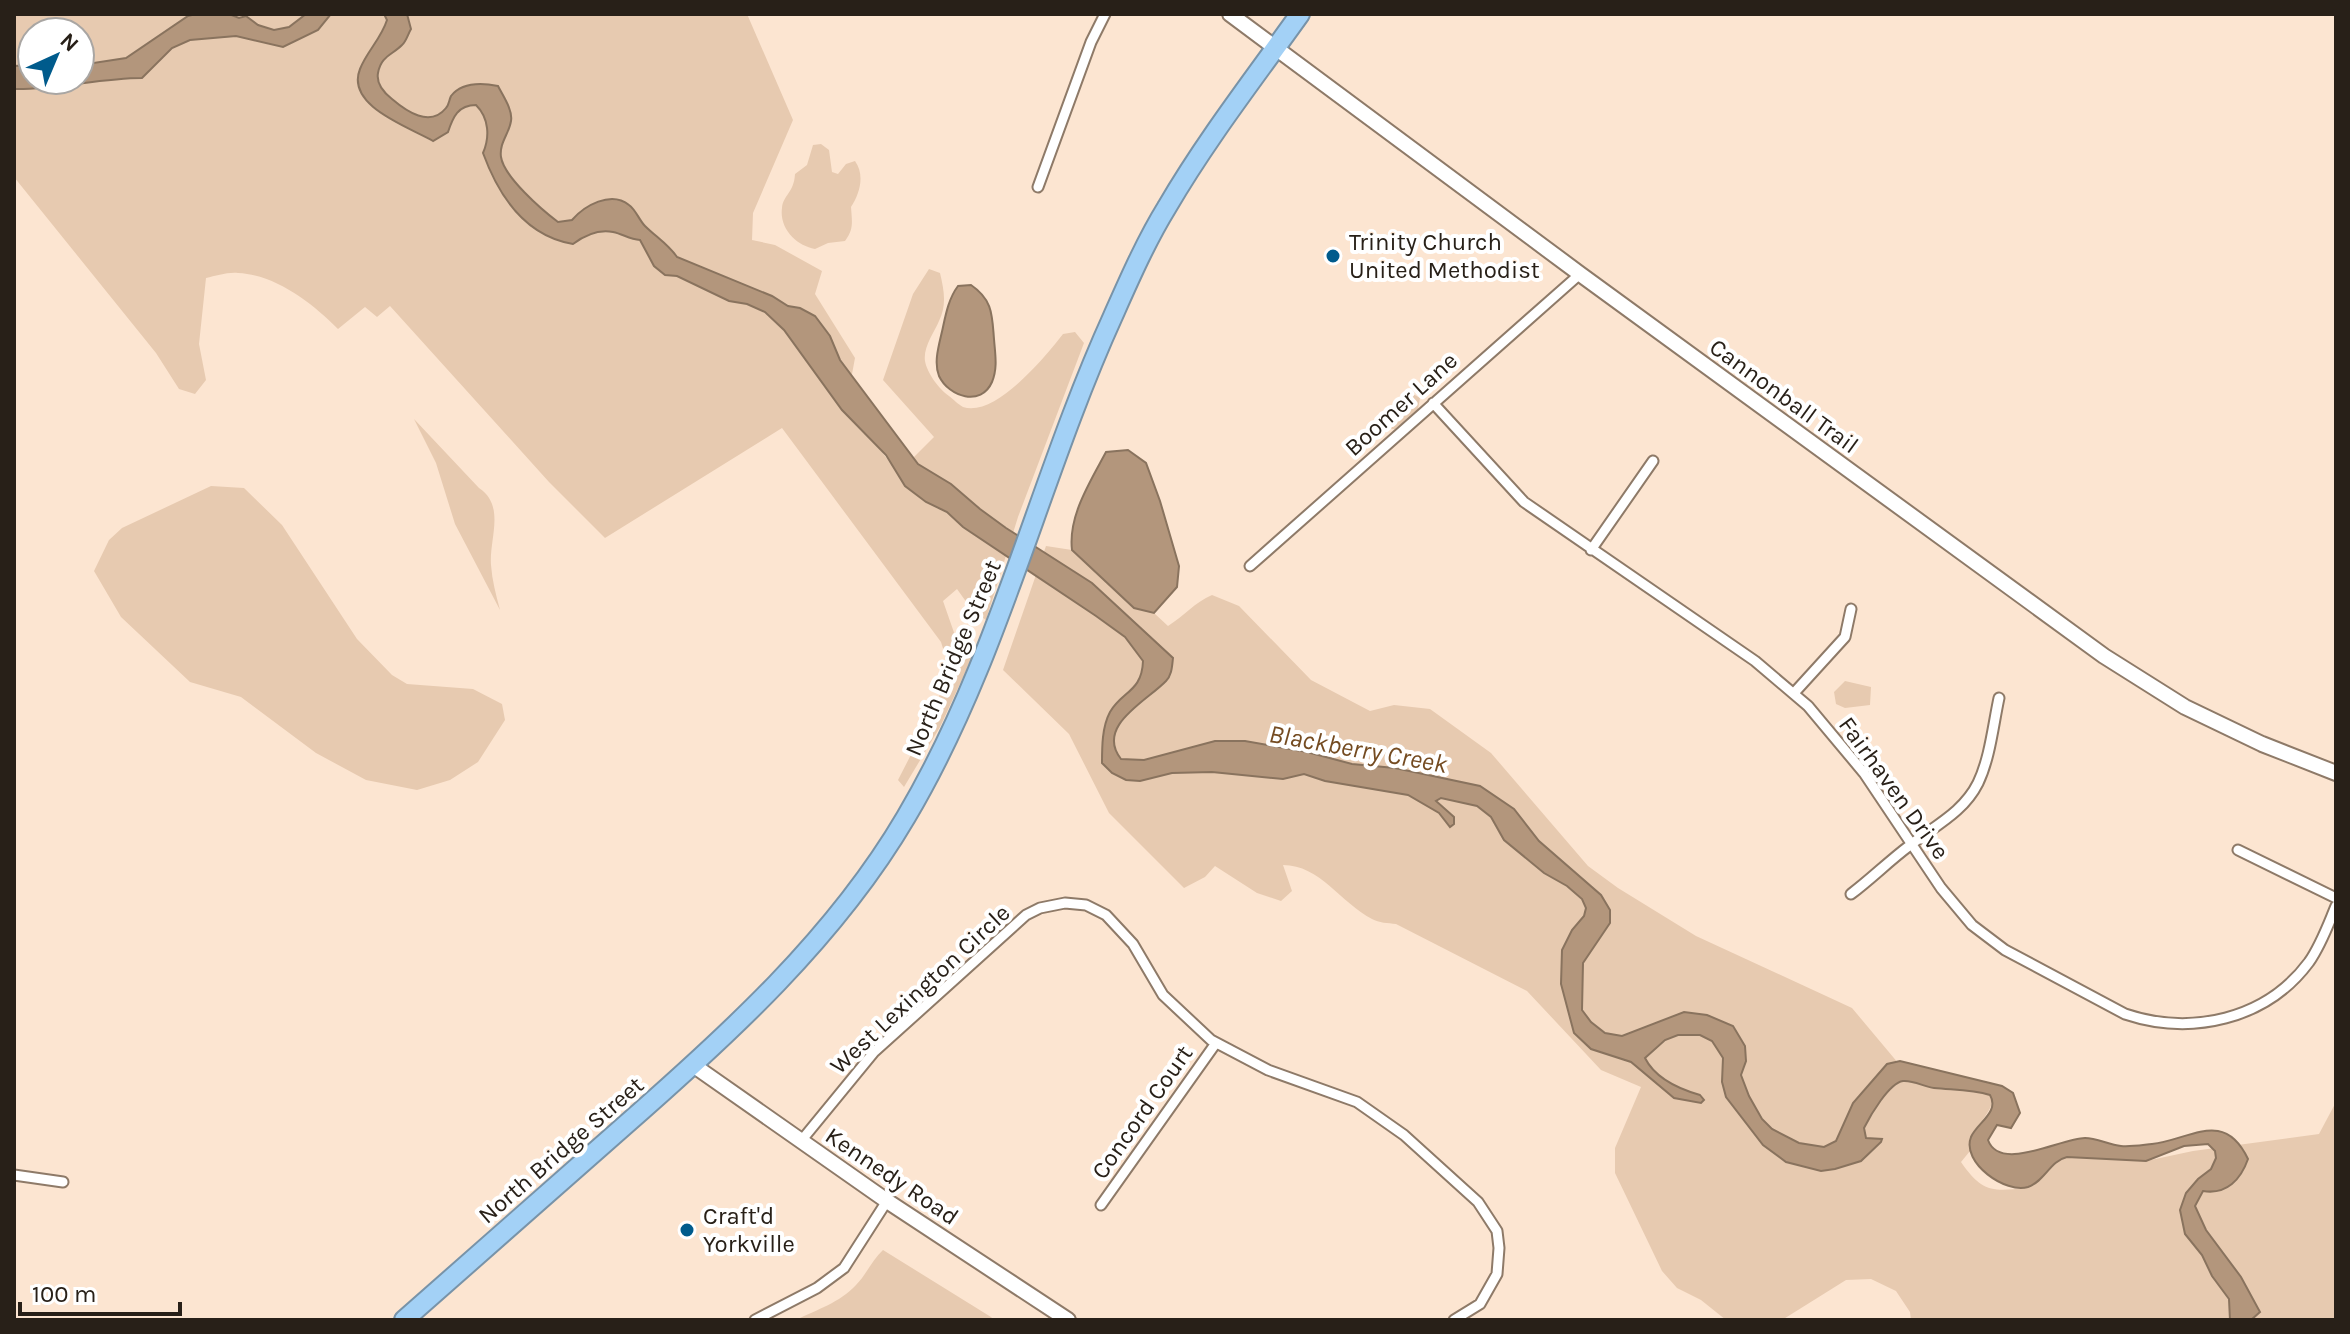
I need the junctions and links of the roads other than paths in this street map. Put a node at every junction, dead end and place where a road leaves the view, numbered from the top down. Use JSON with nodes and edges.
{"nodes":[{"id":1,"x":1105,"y":14,"type":"edge"},
{"id":2,"x":1230,"y":14,"type":"edge"},
{"id":3,"x":1300,"y":14,"type":"edge"},
{"id":4,"x":1276,"y":48,"type":"junction"},
{"id":5,"x":1038,"y":187,"type":"dead end"},
{"id":6,"x":1580,"y":274,"type":"junction"},
{"id":7,"x":1433,"y":403,"type":"junction"},
{"id":8,"x":1653,"y":461,"type":"dead end"},
{"id":9,"x":1591,"y":550,"type":"junction"},
{"id":10,"x":1250,"y":566,"type":"dead end"},
{"id":11,"x":1851,"y":609,"type":"dead end"},
{"id":12,"x":1794,"y":693,"type":"junction"},
{"id":13,"x":1999,"y":698,"type":"dead end"},
{"id":14,"x":2336,"y":773,"type":"edge"},
{"id":15,"x":1911,"y":844,"type":"junction"},
{"id":16,"x":2238,"y":850,"type":"dead end"},
{"id":17,"x":1851,"y":894,"type":"dead end"},
{"id":18,"x":2336,"y":898,"type":"edge"},
{"id":19,"x":2336,"y":906,"type":"edge"},
{"id":20,"x":1216,"y":1043,"type":"junction"},
{"id":21,"x":693,"y":1065,"type":"junction"},
{"id":22,"x":801,"y":1141,"type":"junction"},
{"id":23,"x":14,"y":1175,"type":"edge"},
{"id":24,"x":63,"y":1182,"type":"dead end"},
{"id":25,"x":887,"y":1201,"type":"junction"},
{"id":26,"x":1101,"y":1205,"type":"dead end"},
{"id":27,"x":404,"y":1320,"type":"edge"},
{"id":28,"x":755,"y":1320,"type":"edge"},
{"id":29,"x":1068,"y":1320,"type":"edge"},
{"id":30,"x":1454,"y":1320,"type":"edge"}],
"edges":[{"from":1,"to":5,"type":"street"},
{"from":2,"to":4,"type":"street","name":"Cannonball Trail"},
{"from":3,"to":4,"type":"highway","name":"North Bridge Street"},
{"from":4,"to":6,"type":"street","name":"Cannonball Trail"},
{"from":4,"to":21,"type":"highway","name":"North Bridge Street"},
{"from":6,"to":7,"type":"street","name":"Boomer Lane"},
{"from":6,"to":14,"type":"street","name":"Cannonball Trail"},
{"from":7,"to":9,"type":"street","name":"Fairhaven Drive"},
{"from":7,"to":10,"type":"street","name":"Boomer Lane"},
{"from":8,"to":9,"type":"street"},
{"from":9,"to":12,"type":"street","name":"Fairhaven Drive"},
{"from":11,"to":12,"type":"street"},
{"from":12,"to":15,"type":"street","name":"Fairhaven Drive"},
{"from":13,"to":15,"type":"street"},
{"from":15,"to":17,"type":"street"},
{"from":15,"to":19,"type":"street","name":"Fairhaven Drive"},
{"from":16,"to":18,"type":"street"},
{"from":20,"to":22,"type":"street","name":"West Lexington Circle"},
{"from":20,"to":26,"type":"street","name":"Concord Court"},
{"from":20,"to":30,"type":"street","name":"West Lexington Circle"},
{"from":21,"to":22,"type":"street","name":"Kennedy Road"},
{"from":21,"to":27,"type":"highway","name":"North Bridge Street"},
{"from":22,"to":25,"type":"street","name":"Kennedy Road"},
{"from":23,"to":24,"type":"street"},
{"from":25,"to":28,"type":"street"},
{"from":25,"to":29,"type":"street","name":"Kennedy Road"}]}
